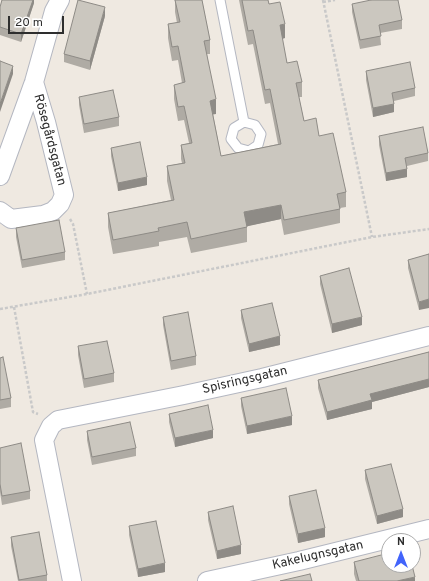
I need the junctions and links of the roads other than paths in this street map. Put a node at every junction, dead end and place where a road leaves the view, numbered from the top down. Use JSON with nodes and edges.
{"nodes":[{"id":1,"x":60,"y":0,"type":"edge"},
{"id":2,"x":220,"y":0,"type":"edge"},
{"id":3,"x":34,"y":82,"type":"junction"},
{"id":4,"x":244,"y":122,"type":"dead end"},
{"id":5,"x":0,"y":176,"type":"edge"},
{"id":6,"x":0,"y":212,"type":"edge"},
{"id":7,"x":429,"y":336,"type":"edge"},
{"id":8,"x":429,"y":529,"type":"edge"},
{"id":9,"x":72,"y":581,"type":"edge"},
{"id":10,"x":207,"y":581,"type":"edge"}],
"edges":[{"from":1,"to":3,"type":"street","name":"Rösegårdsgatan"},
{"from":2,"to":4,"type":"lane"},
{"from":3,"to":5,"type":"street","name":"Rösegårdsgatan"},
{"from":3,"to":6,"type":"street","name":"Rösegårdsgatan"},
{"from":7,"to":9,"type":"street","name":"Spisringsgatan"},
{"from":8,"to":10,"type":"street","name":"Kakelugnsgatan"}]}
